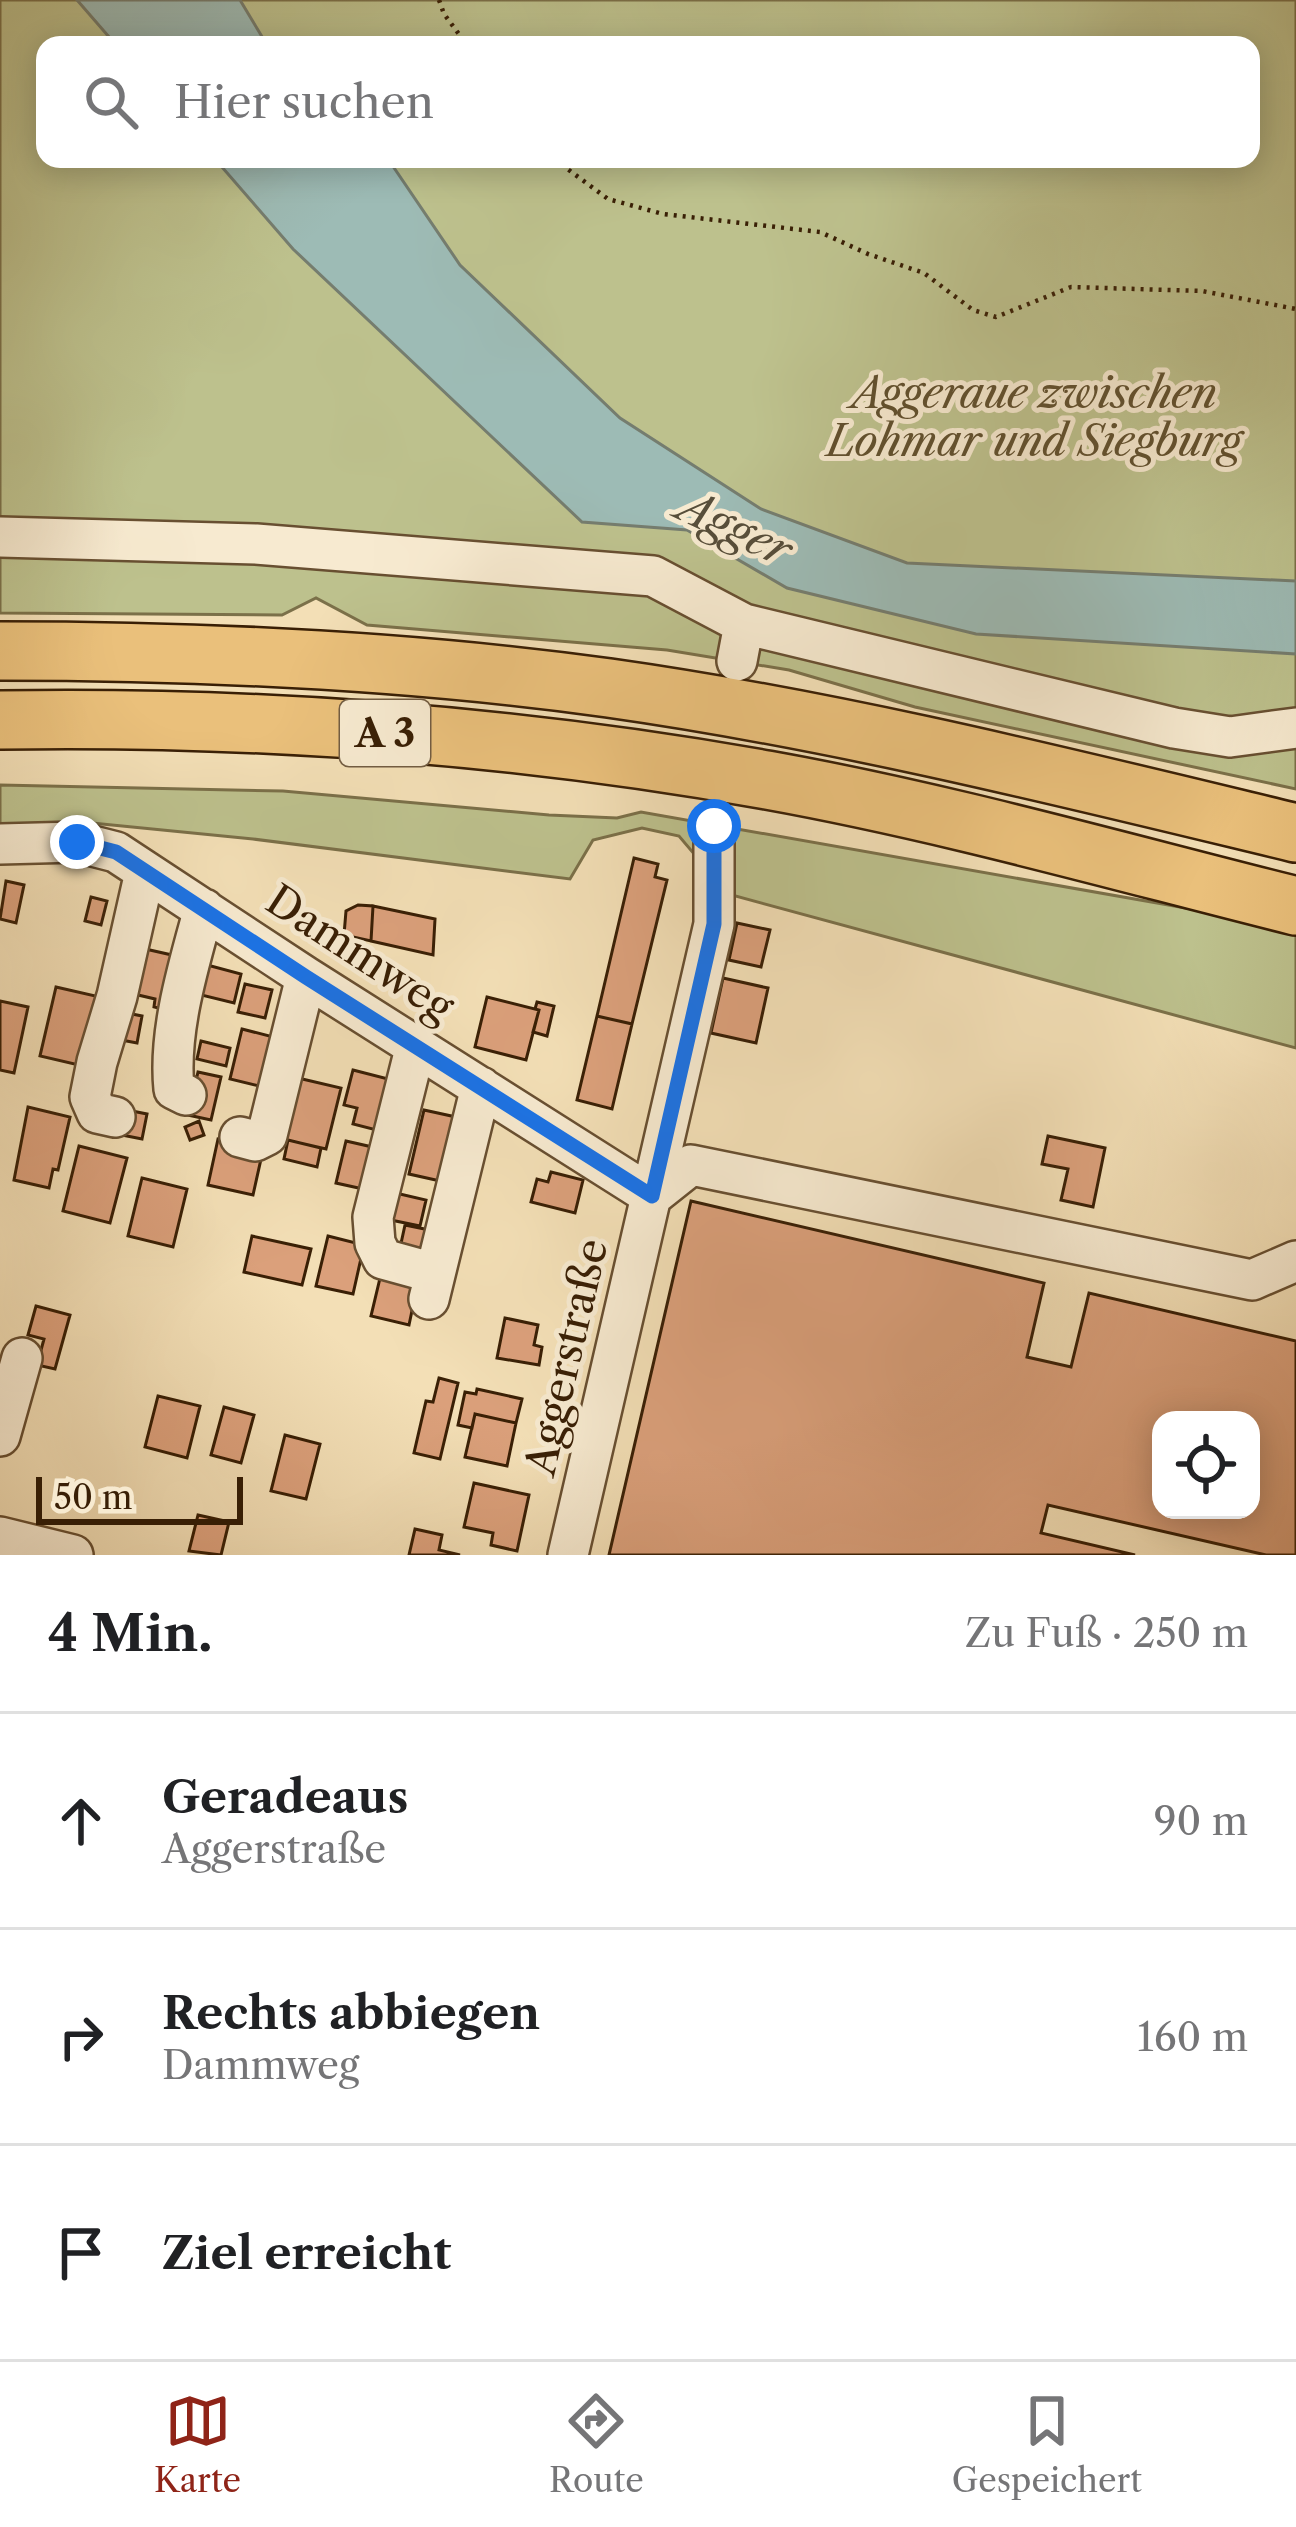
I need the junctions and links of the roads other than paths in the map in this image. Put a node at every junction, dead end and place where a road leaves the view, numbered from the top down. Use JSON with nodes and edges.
{"nodes":[{"id":1,"x":0,"y":537,"type":"edge"},
{"id":2,"x":0,"y":651,"type":"edge"},
{"id":3,"x":0,"y":720,"type":"edge"},
{"id":4,"x":1296,"y":728,"type":"edge"},
{"id":5,"x":714,"y":826,"type":"dead end"},
{"id":6,"x":1296,"y":833,"type":"edge"},
{"id":7,"x":0,"y":844,"type":"edge"},
{"id":8,"x":145,"y":872,"type":"junction"},
{"id":9,"x":1296,"y":906,"type":"edge"},
{"id":10,"x":204,"y":909,"type":"junction"},
{"id":11,"x":306,"y":977,"type":"junction"},
{"id":12,"x":416,"y":1045,"type":"junction"},
{"id":13,"x":481,"y":1087,"type":"junction"},
{"id":14,"x":186,"y":1095,"type":"dead end"},
{"id":15,"x":115,"y":1117,"type":"dead end"},
{"id":16,"x":240,"y":1137,"type":"dead end"},
{"id":17,"x":652,"y":1196,"type":"junction"},
{"id":18,"x":1296,"y":1261,"type":"edge"},
{"id":19,"x":22,"y":1358,"type":"dead end"},
{"id":20,"x":0,"y":1436,"type":"edge"},
{"id":21,"x":0,"y":1537,"type":"edge"},
{"id":22,"x":73,"y":1555,"type":"edge"},
{"id":23,"x":568,"y":1555,"type":"edge"}],
"edges":[{"from":1,"to":4,"type":"street"},
{"from":2,"to":6,"type":"highway","number":"A 3"},
{"from":3,"to":9,"type":"highway","number":"A 3"},
{"from":5,"to":17,"type":"street","name":"Aggerstraße"},
{"from":7,"to":8,"type":"street","name":"Dammweg"},
{"from":8,"to":10,"type":"street","name":"Dammweg"},
{"from":8,"to":15,"type":"street"},
{"from":10,"to":11,"type":"street","name":"Dammweg"},
{"from":10,"to":14,"type":"street"},
{"from":11,"to":12,"type":"street","name":"Dammweg"},
{"from":11,"to":16,"type":"street"},
{"from":12,"to":13,"type":"street","name":"Dammweg"},
{"from":12,"to":13,"type":"street"},
{"from":13,"to":17,"type":"street","name":"Dammweg"},
{"from":17,"to":18,"type":"street"},
{"from":17,"to":23,"type":"street","name":"Aggerstraße"},
{"from":19,"to":20,"type":"street"},
{"from":21,"to":22,"type":"street"}]}
